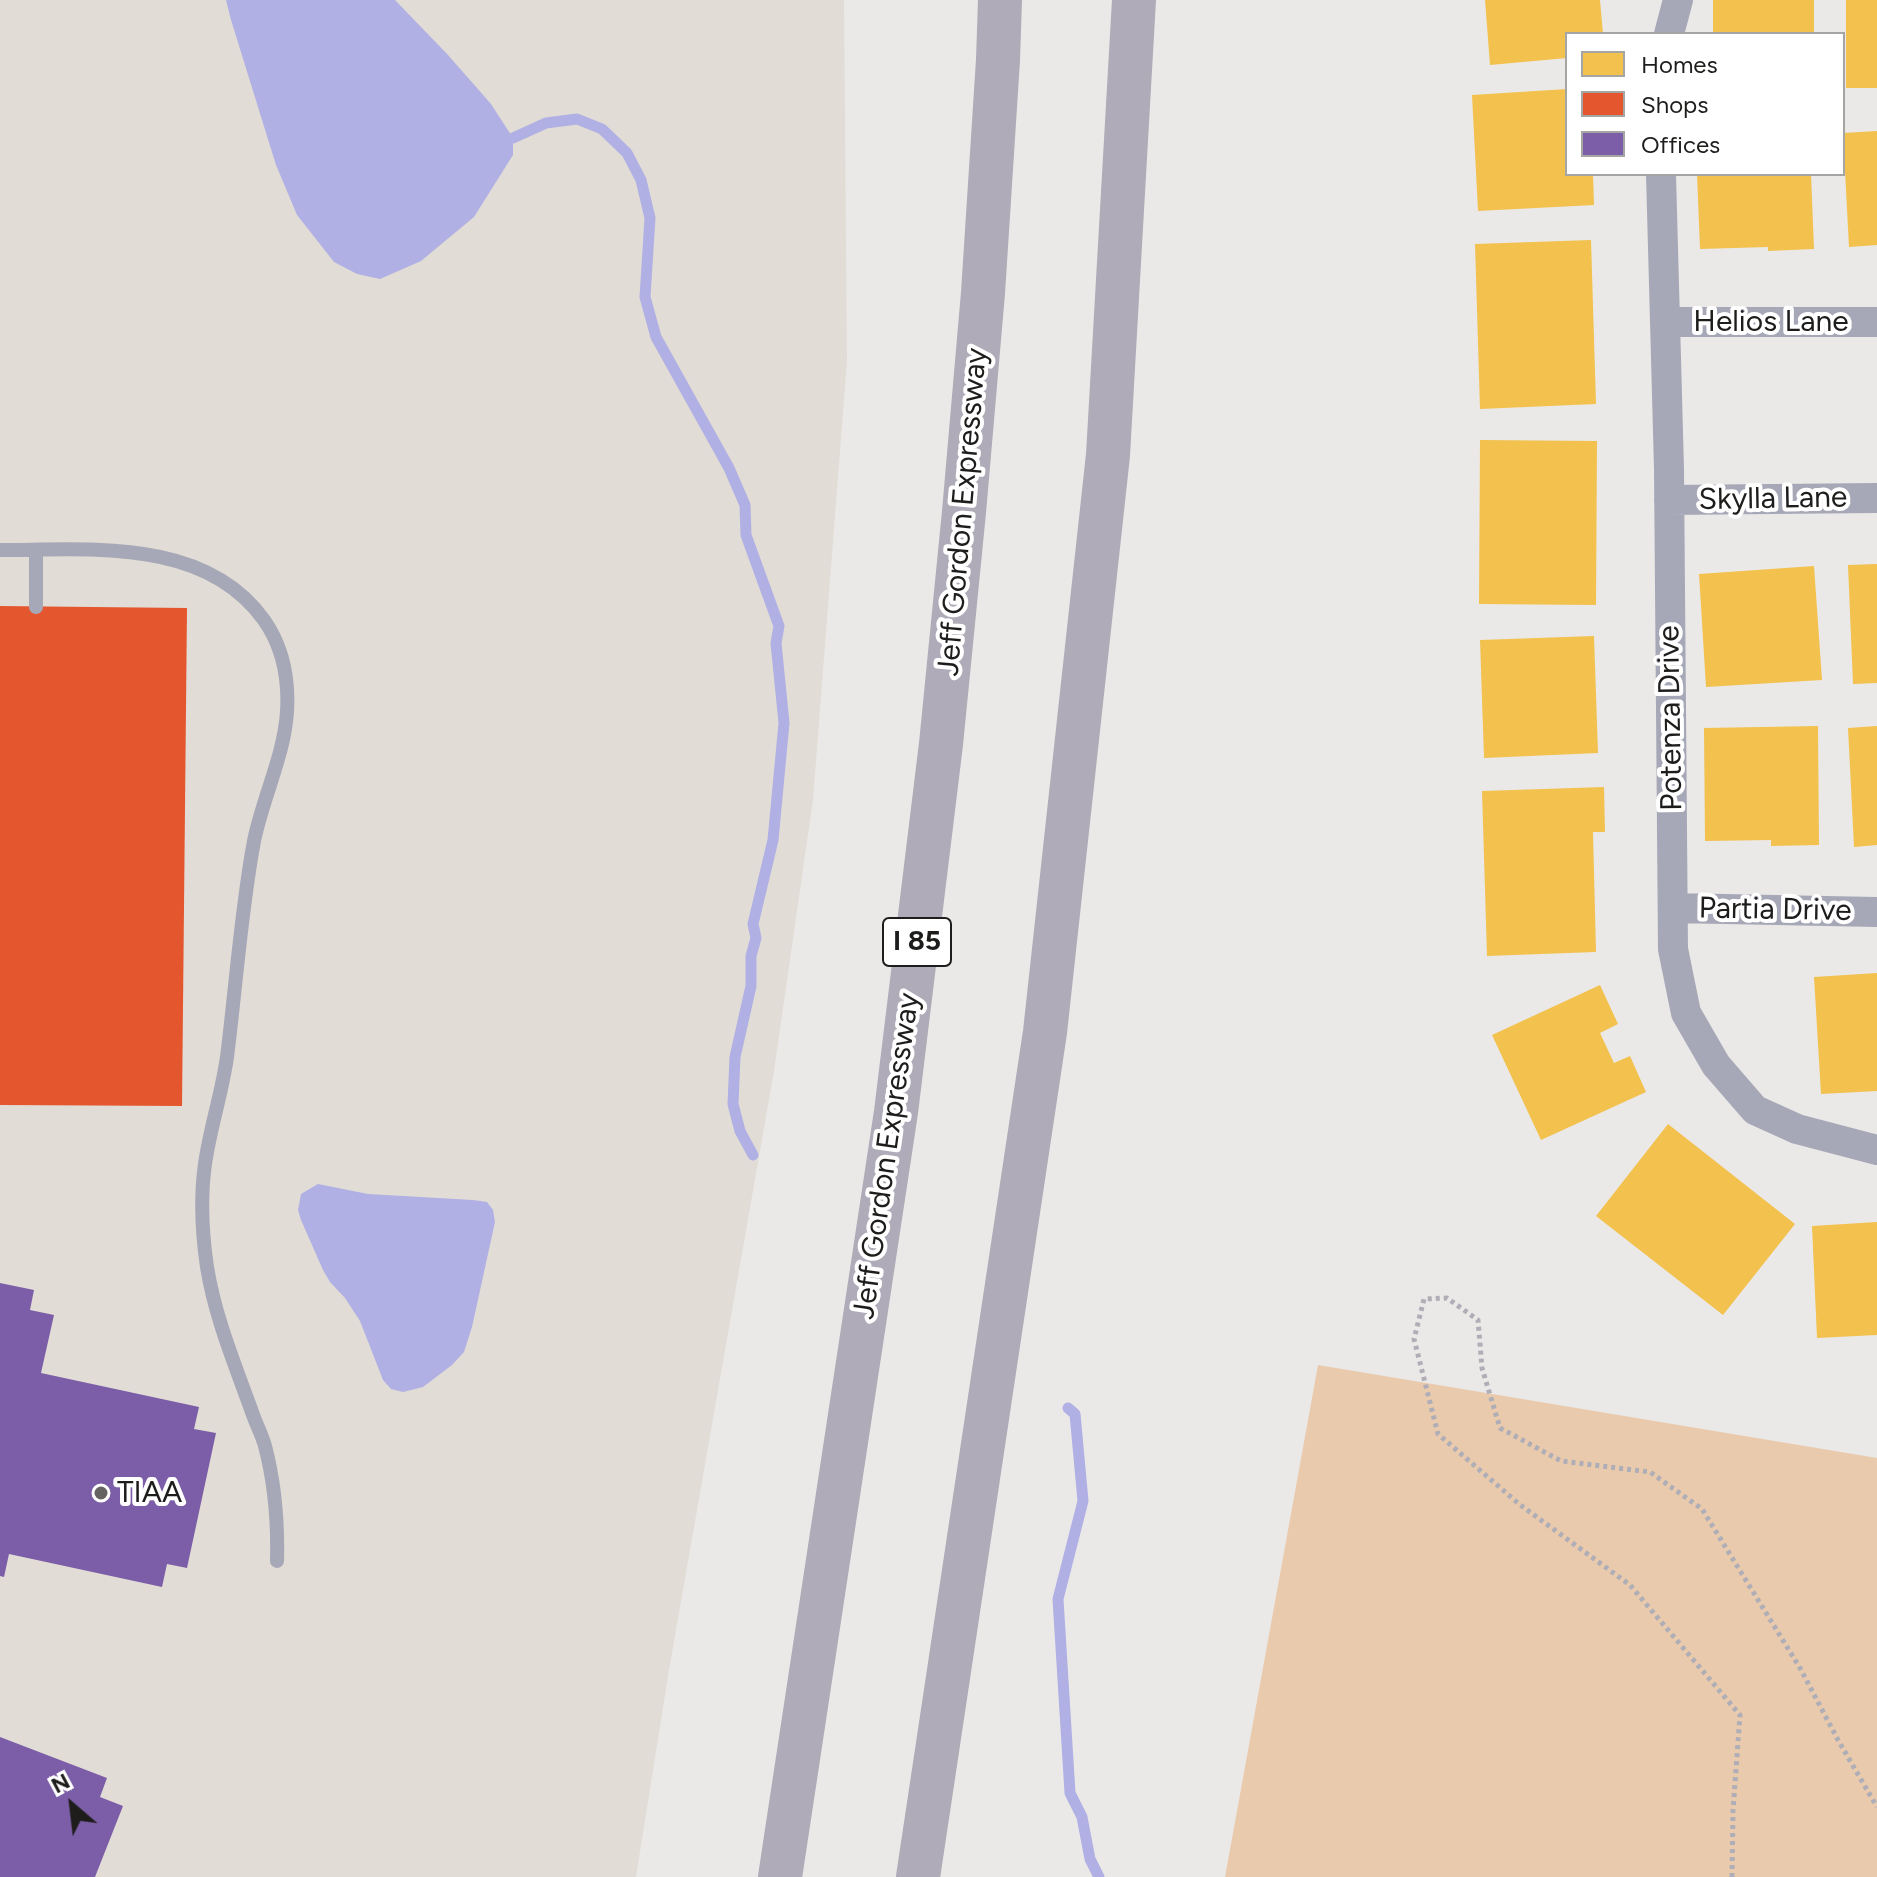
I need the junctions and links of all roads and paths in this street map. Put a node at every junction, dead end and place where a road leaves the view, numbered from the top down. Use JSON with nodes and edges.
{"nodes":[{"id":1,"x":1000,"y":0,"type":"edge"},
{"id":2,"x":1134,"y":0,"type":"edge"},
{"id":3,"x":1678,"y":0,"type":"edge"},
{"id":4,"x":1670,"y":32,"type":"edge"},
{"id":5,"x":1661,"y":176,"type":"edge"},
{"id":6,"x":1665,"y":322,"type":"junction"},
{"id":7,"x":1877,"y":322,"type":"edge"},
{"id":8,"x":1877,"y":498,"type":"edge"},
{"id":9,"x":1669,"y":500,"type":"junction"},
{"id":10,"x":0,"y":550,"type":"edge"},
{"id":11,"x":36,"y":550,"type":"junction"},
{"id":12,"x":36,"y":607,"type":"dead end"},
{"id":13,"x":1673,"y":908,"type":"junction"},
{"id":14,"x":1877,"y":912,"type":"edge"},
{"id":15,"x":1877,"y":1150,"type":"edge"},
{"id":16,"x":277,"y":1561,"type":"dead end"},
{"id":17,"x":1877,"y":1807,"type":"edge"},
{"id":18,"x":780,"y":1877,"type":"edge"},
{"id":19,"x":918,"y":1877,"type":"edge"},
{"id":20,"x":1732,"y":1877,"type":"edge"}],
"edges":[{"from":1,"to":18,"type":"highway","name":"Jeff Gordon Expressway","number":"I 85"},
{"from":2,"to":19,"type":"highway"},
{"from":3,"to":4,"type":"street"},
{"from":5,"to":6,"type":"street","name":"Potenza Drive"},
{"from":6,"to":7,"type":"street","name":"Helios Lane"},
{"from":6,"to":9,"type":"street","name":"Potenza Drive"},
{"from":8,"to":9,"type":"street","name":"Skylla Lane"},
{"from":9,"to":13,"type":"street","name":"Potenza Drive"},
{"from":10,"to":11,"type":"lane"},
{"from":11,"to":12,"type":"lane"},
{"from":11,"to":16,"type":"lane"},
{"from":13,"to":14,"type":"street","name":"Partia Drive"},
{"from":13,"to":15,"type":"street","name":"Potenza Drive"},
{"from":17,"to":20,"type":"path"}]}
